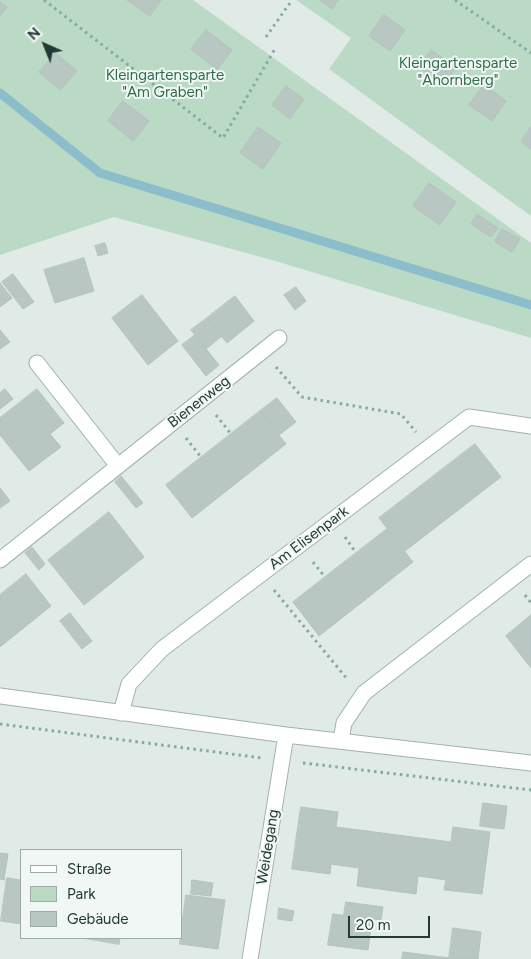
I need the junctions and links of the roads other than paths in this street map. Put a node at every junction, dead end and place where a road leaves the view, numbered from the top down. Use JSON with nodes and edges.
{"nodes":[{"id":1,"x":279,"y":338,"type":"dead end"},
{"id":2,"x":37,"y":363,"type":"dead end"},
{"id":3,"x":531,"y":426,"type":"edge"},
{"id":4,"x":118,"y":466,"type":"junction"},
{"id":5,"x":0,"y":560,"type":"edge"},
{"id":6,"x":531,"y":564,"type":"edge"},
{"id":7,"x":0,"y":696,"type":"edge"},
{"id":8,"x":121,"y":713,"type":"junction"},
{"id":9,"x":286,"y":735,"type":"junction"},
{"id":10,"x":341,"y":740,"type":"junction"},
{"id":11,"x":531,"y":763,"type":"edge"},
{"id":12,"x":250,"y":959,"type":"edge"}],
"edges":[{"from":1,"to":4,"type":"street","name":"Bienenweg"},
{"from":2,"to":4,"type":"street"},
{"from":3,"to":8,"type":"street","name":"Am Elisenpark"},
{"from":4,"to":5,"type":"street","name":"Bienenweg"},
{"from":6,"to":10,"type":"street"},
{"from":7,"to":8,"type":"street"},
{"from":8,"to":9,"type":"street"},
{"from":9,"to":10,"type":"street"},
{"from":9,"to":12,"type":"street","name":"Weidegang"},
{"from":10,"to":11,"type":"street"}]}
